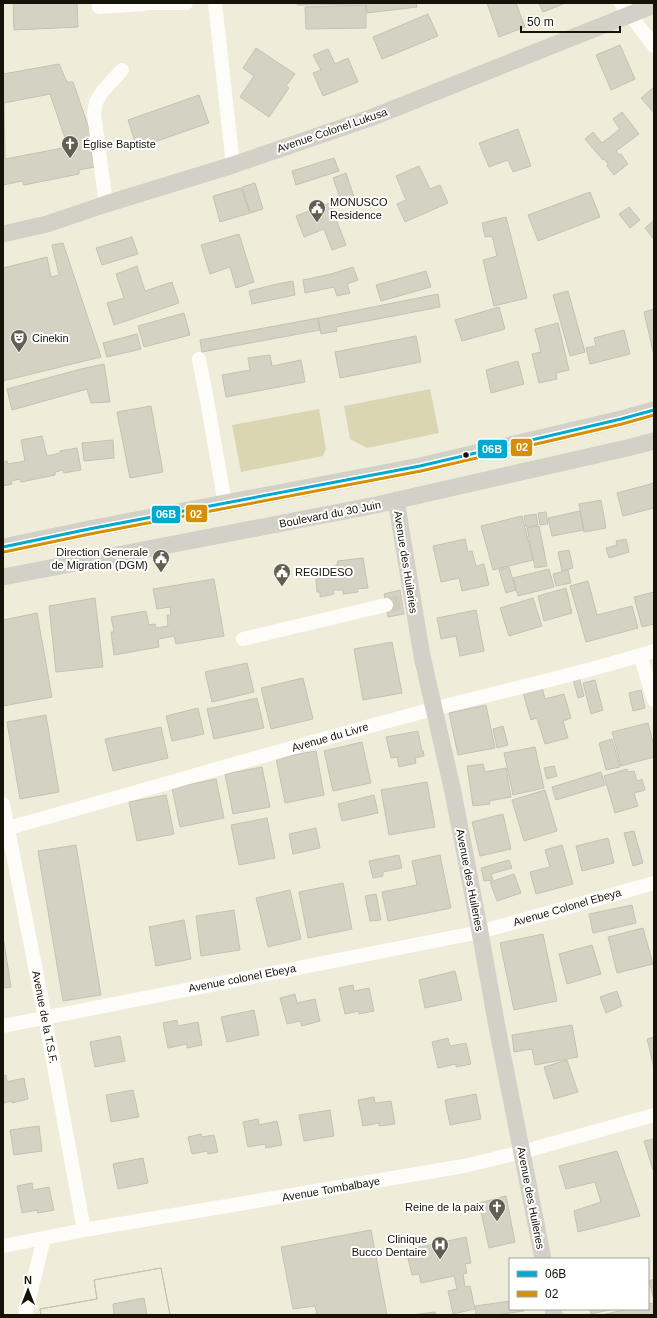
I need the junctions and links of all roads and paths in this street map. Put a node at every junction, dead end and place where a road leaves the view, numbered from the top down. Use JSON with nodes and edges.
{"nodes":[{"id":1,"x":143,"y":3,"type":"edge"},
{"id":2,"x":186,"y":3,"type":"edge"},
{"id":3,"x":215,"y":3,"type":"edge"},
{"id":4,"x":654,"y":5,"type":"edge"},
{"id":5,"x":99,"y":7,"type":"dead end"},
{"id":6,"x":625,"y":9,"type":"edge"},
{"id":7,"x":654,"y":46,"type":"edge"},
{"id":8,"x":122,"y":70,"type":"dead end"},
{"id":9,"x":233,"y":165,"type":"junction"},
{"id":10,"x":106,"y":204,"type":"junction"},
{"id":11,"x":3,"y":234,"type":"edge"},
{"id":12,"x":199,"y":359,"type":"dead end"},
{"id":13,"x":654,"y":410,"type":"edge"},
{"id":14,"x":654,"y":441,"type":"edge"},
{"id":15,"x":396,"y":500,"type":"junction"},
{"id":16,"x":225,"y":504,"type":"junction"},
{"id":17,"x":3,"y":547,"type":"edge"},
{"id":18,"x":3,"y":577,"type":"edge"},
{"id":19,"x":386,"y":605,"type":"tunnel mouth"},
{"id":20,"x":243,"y":639,"type":"dead end"},
{"id":21,"x":654,"y":651,"type":"edge"},
{"id":22,"x":640,"y":655,"type":"junction"},
{"id":23,"x":654,"y":700,"type":"edge"},
{"id":24,"x":434,"y":709,"type":"junction"},
{"id":25,"x":3,"y":804,"type":"edge"},
{"id":26,"x":8,"y":828,"type":"junction"},
{"id":27,"x":654,"y":883,"type":"edge"},
{"id":28,"x":480,"y":932,"type":"junction"},
{"id":29,"x":45,"y":1017,"type":"junction"},
{"id":30,"x":3,"y":1026,"type":"edge"},
{"id":31,"x":654,"y":1114,"type":"edge"},
{"id":32,"x":522,"y":1152,"type":"junction"},
{"id":33,"x":84,"y":1230,"type":"junction"},
{"id":34,"x":44,"y":1238,"type":"junction"},
{"id":35,"x":3,"y":1246,"type":"edge"},
{"id":36,"x":543,"y":1258,"type":"edge"},
{"id":37,"x":25,"y":1315,"type":"edge"}],
"edges":[{"from":1,"to":2,"type":"street"},
{"from":1,"to":5,"type":"street"},
{"from":3,"to":9,"type":"street"},
{"from":4,"to":6,"type":"main road","name":"Avenue Colonel Lukusa"},
{"from":6,"to":7,"type":"street"},
{"from":6,"to":9,"type":"main road","name":"Avenue Colonel Lukusa"},
{"from":8,"to":10,"type":"street"},
{"from":9,"to":10,"type":"main road","name":"Avenue Colonel Lukusa"},
{"from":10,"to":11,"type":"main road","name":"Avenue Colonel Lukusa"},
{"from":12,"to":16,"type":"street"},
{"from":13,"to":16,"type":"main road"},
{"from":14,"to":15,"type":"main road","name":"Boulevard du 30 Juin"},
{"from":15,"to":18,"type":"main road","name":"Boulevard du 30 Juin"},
{"from":15,"to":24,"type":"main road","name":"Avenue des Huileries"},
{"from":16,"to":17,"type":"main road"},
{"from":19,"to":20,"type":"street"},
{"from":21,"to":22,"type":"street","name":"Avenue du Livre"},
{"from":22,"to":23,"type":"street"},
{"from":22,"to":24,"type":"street","name":"Avenue du Livre"},
{"from":24,"to":26,"type":"street","name":"Avenue du Livre"},
{"from":24,"to":28,"type":"main road","name":"Avenue des Huileries"},
{"from":25,"to":26,"type":"street","name":"Avenue de la T.S.F."},
{"from":26,"to":29,"type":"street","name":"Avenue de la T.S.F."},
{"from":27,"to":28,"type":"street","name":"Avenue Colonel Ebeya"},
{"from":28,"to":29,"type":"street","name":"Avenue colonel Ebeya"},
{"from":28,"to":32,"type":"main road","name":"Avenue des Huileries"},
{"from":29,"to":30,"type":"street","name":"Avenue colonel Ebeya"},
{"from":29,"to":33,"type":"street","name":"Avenue de la T.S.F."},
{"from":31,"to":32,"type":"street","name":"Avenue Tombalbaye"},
{"from":32,"to":33,"type":"street","name":"Avenue Tombalbaye"},
{"from":32,"to":36,"type":"main road","name":"Avenue des Huileries"},
{"from":33,"to":34,"type":"street","name":"Avenue Tombalbaye"},
{"from":34,"to":35,"type":"street","name":"Avenue Tombalbaye"},
{"from":34,"to":37,"type":"street"}]}
